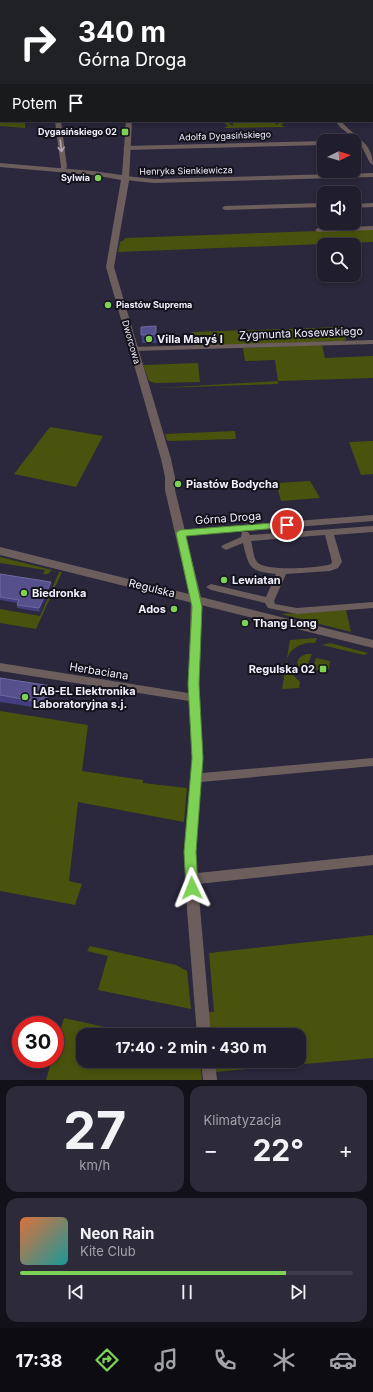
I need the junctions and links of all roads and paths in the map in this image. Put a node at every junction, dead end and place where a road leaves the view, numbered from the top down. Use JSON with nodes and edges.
{"nodes":[{"id":1,"x":58,"y":122,"type":"edge"},
{"id":2,"x":129,"y":122,"type":"edge"},
{"id":3,"x":339,"y":122,"type":"edge"},
{"id":4,"x":371,"y":141,"type":"dead end"},
{"id":5,"x":362,"y":142,"type":"junction"},
{"id":6,"x":317,"y":143,"type":"edge"},
{"id":7,"x":126,"y":148,"type":"junction"},
{"id":8,"x":373,"y":164,"type":"edge"},
{"id":9,"x":0,"y":165,"type":"edge"},
{"id":10,"x":62,"y":170,"type":"junction"},
{"id":11,"x":373,"y":175,"type":"edge"},
{"id":12,"x":126,"y":178,"type":"junction"},
{"id":13,"x":373,"y":204,"type":"edge"},
{"id":14,"x":361,"y":205,"type":"edge"},
{"id":15,"x":317,"y":206,"type":"edge"},
{"id":16,"x":317,"y":206,"type":"edge"},
{"id":17,"x":308,"y":207,"type":"dead end"},
{"id":18,"x":225,"y":208,"type":"dead end"},
{"id":19,"x":361,"y":228,"type":"edge"},
{"id":20,"x":373,"y":228,"type":"edge"},
{"id":21,"x":373,"y":342,"type":"edge"},
{"id":22,"x":134,"y":350,"type":"junction"},
{"id":23,"x":373,"y":518,"type":"edge"},
{"id":24,"x":244,"y":528,"type":"junction"},
{"id":25,"x":373,"y":529,"type":"edge"},
{"id":26,"x":329,"y":532,"type":"junction"},
{"id":27,"x":180,"y":533,"type":"junction"},
{"id":28,"x":246,"y":538,"type":"junction"},
{"id":29,"x":226,"y":547,"type":"dead end"},
{"id":30,"x":0,"y":550,"type":"edge"},
{"id":31,"x":282,"y":572,"type":"junction"},
{"id":32,"x":211,"y":587,"type":"dead end"},
{"id":33,"x":196,"y":599,"type":"junction"},
{"id":34,"x":269,"y":601,"type":"junction"},
{"id":35,"x":373,"y":605,"type":"edge"},
{"id":36,"x":373,"y":644,"type":"edge"},
{"id":37,"x":0,"y":667,"type":"edge"},
{"id":38,"x":194,"y":698,"type":"junction"},
{"id":39,"x":373,"y":762,"type":"edge"},
{"id":40,"x":196,"y":778,"type":"junction"},
{"id":41,"x":373,"y":860,"type":"edge"},
{"id":42,"x":191,"y":879,"type":"junction"},
{"id":43,"x":203,"y":1028,"type":"edge"},
{"id":44,"x":209,"y":1068,"type":"edge"},
{"id":45,"x":210,"y":1080,"type":"edge"}],
"edges":[{"from":1,"to":10,"type":"street","one_way":true},
{"from":2,"to":7,"type":"street","name":"Dworcowa"},
{"from":3,"to":5,"type":"street"},
{"from":4,"to":5,"type":"street"},
{"from":5,"to":8,"type":"street"},
{"from":6,"to":7,"type":"street","name":"Adolfa Dygasińskiego"},
{"from":7,"to":12,"type":"street","name":"Dworcowa"},
{"from":9,"to":10,"type":"street","name":"Henryka Sienkiewicza"},
{"from":10,"to":12,"type":"street","name":"Henryka Sienkiewicza"},
{"from":11,"to":12,"type":"street","name":"Henryka Sienkiewicza"},
{"from":12,"to":22,"type":"street","name":"Dworcowa"},
{"from":13,"to":14,"type":"street"},
{"from":15,"to":17,"type":"street"},
{"from":16,"to":18,"type":"street"},
{"from":19,"to":20,"type":"street"},
{"from":21,"to":22,"type":"street","name":"Zygmunta Kosewskiego"},
{"from":22,"to":27,"type":"street","name":"Dworcowa"},
{"from":23,"to":24,"type":"street","name":"Górna Droga"},
{"from":24,"to":27,"type":"street","name":"Górna Droga"},
{"from":24,"to":28,"type":"street"},
{"from":25,"to":26,"type":"street"},
{"from":26,"to":28,"type":"street"},
{"from":26,"to":31,"type":"street"},
{"from":27,"to":33,"type":"street","name":"Dworcowa"},
{"from":28,"to":29,"type":"street"},
{"from":28,"to":31,"type":"street"},
{"from":30,"to":33,"type":"street","name":"Regulska"},
{"from":31,"to":34,"type":"street"},
{"from":32,"to":34,"type":"street"},
{"from":33,"to":36,"type":"street","name":"Regulska"},
{"from":33,"to":38,"type":"street"},
{"from":34,"to":35,"type":"street"},
{"from":37,"to":38,"type":"street","name":"Herbaciana"},
{"from":38,"to":40,"type":"street"},
{"from":39,"to":40,"type":"street"},
{"from":40,"to":42,"type":"street"},
{"from":41,"to":42,"type":"street"},
{"from":42,"to":43,"type":"street"},
{"from":44,"to":45,"type":"street"}]}
